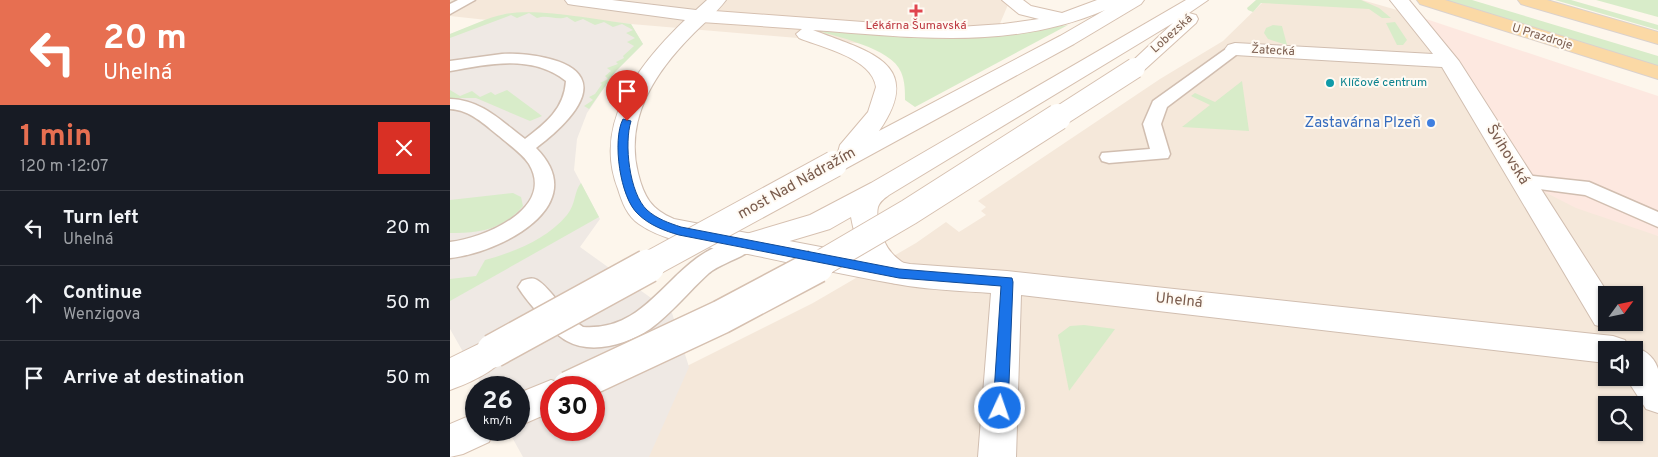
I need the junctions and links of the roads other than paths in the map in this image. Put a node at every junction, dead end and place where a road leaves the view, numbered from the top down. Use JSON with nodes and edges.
{"nodes":[{"id":1,"x":468,"y":0,"type":"edge"},
{"id":2,"x":574,"y":0,"type":"edge"},
{"id":3,"x":717,"y":0,"type":"edge"},
{"id":4,"x":1010,"y":0,"type":"edge"},
{"id":5,"x":1113,"y":0,"type":"edge"},
{"id":6,"x":1135,"y":0,"type":"edge"},
{"id":7,"x":1181,"y":0,"type":"edge"},
{"id":8,"x":1199,"y":0,"type":"edge"},
{"id":9,"x":1209,"y":0,"type":"edge"},
{"id":10,"x":1399,"y":0,"type":"edge"},
{"id":11,"x":1426,"y":0,"type":"edge"},
{"id":12,"x":1527,"y":0,"type":"edge"},
{"id":13,"x":450,"y":10,"type":"edge"},
{"id":14,"x":701,"y":16,"type":"junction"},
{"id":15,"x":1066,"y":18,"type":"junction"},
{"id":16,"x":753,"y":21,"type":"junction"},
{"id":17,"x":1658,"y":38,"type":"edge"},
{"id":18,"x":1068,"y":40,"type":"junction"},
{"id":19,"x":1235,"y":49,"type":"joint"},
{"id":20,"x":1449,"y":61,"type":"junction"},
{"id":21,"x":450,"y":66,"type":"edge"},
{"id":22,"x":1658,"y":73,"type":"edge"},
{"id":23,"x":450,"y":104,"type":"edge"},
{"id":24,"x":523,"y":148,"type":"junction"},
{"id":25,"x":1109,"y":156,"type":"dead end"},
{"id":26,"x":834,"y":164,"type":"junction"},
{"id":27,"x":1523,"y":181,"type":"junction"},
{"id":28,"x":880,"y":189,"type":"junction"},
{"id":29,"x":1658,"y":220,"type":"edge"},
{"id":30,"x":746,"y":244,"type":"junction"},
{"id":31,"x":450,"y":250,"type":"edge"},
{"id":32,"x":899,"y":274,"type":"junction"},
{"id":33,"x":1007,"y":282,"type":"junction"},
{"id":34,"x":530,"y":287,"type":"dead end"},
{"id":35,"x":1598,"y":303,"type":"edge"},
{"id":36,"x":1598,"y":348,"type":"edge"},
{"id":37,"x":450,"y":375,"type":"edge"},
{"id":38,"x":1643,"y":375,"type":"edge"},
{"id":39,"x":596,"y":376,"type":"edge"},
{"id":40,"x":1658,"y":398,"type":"edge"},
{"id":41,"x":465,"y":435,"type":"edge"},
{"id":42,"x":450,"y":442,"type":"edge"},
{"id":43,"x":997,"y":457,"type":"edge"}],
"edges":[{"from":1,"to":13,"type":"lane"},
{"from":2,"to":14,"type":"main road"},
{"from":3,"to":14,"type":"main road","name":"Uhelná"},
{"from":4,"to":15,"type":"main road"},
{"from":5,"to":15,"type":"main road"},
{"from":6,"to":18,"type":"main road"},
{"from":7,"to":18,"type":"main road"},
{"from":8,"to":28,"type":"main road"},
{"from":9,"to":39,"type":"main road","name":"Lobezská","bridge":true},
{"from":10,"to":20,"type":"main road","name":"Švihovská"},
{"from":11,"to":22,"type":"main road","name":"U Prazdroje"},
{"from":12,"to":17,"type":"main road"},
{"from":14,"to":16,"type":"main road"},
{"from":14,"to":30,"type":"main road","name":"Uhelná"},
{"from":15,"to":16,"type":"main road"},
{"from":16,"to":26,"type":"main road"},
{"from":18,"to":26,"type":"main road","name":"most Nad Nádražím"},
{"from":19,"to":20,"type":"main road","name":"Žatecká"},
{"from":19,"to":25,"type":"lane","name":"Žatecká"},
{"from":20,"to":27,"type":"main road","name":"Švihovská"},
{"from":21,"to":24,"type":"lane"},
{"from":23,"to":24,"type":"lane"},
{"from":24,"to":31,"type":"lane"},
{"from":26,"to":37,"type":"main road","name":"most Nad Nádražím","bridge":true},
{"from":27,"to":29,"type":"lane"},
{"from":27,"to":35,"type":"main road","name":"Švihovská"},
{"from":28,"to":30,"type":"main road"},
{"from":28,"to":32,"type":"main road"},
{"from":30,"to":32,"type":"main road","name":"Uhelná"},
{"from":30,"to":34,"type":"lane"},
{"from":32,"to":33,"type":"main road","name":"Uhelná"},
{"from":33,"to":36,"type":"main road","name":"Uhelná"},
{"from":33,"to":43,"type":"main road"},
{"from":38,"to":40,"type":"main road"},
{"from":41,"to":42,"type":"main road"}]}
